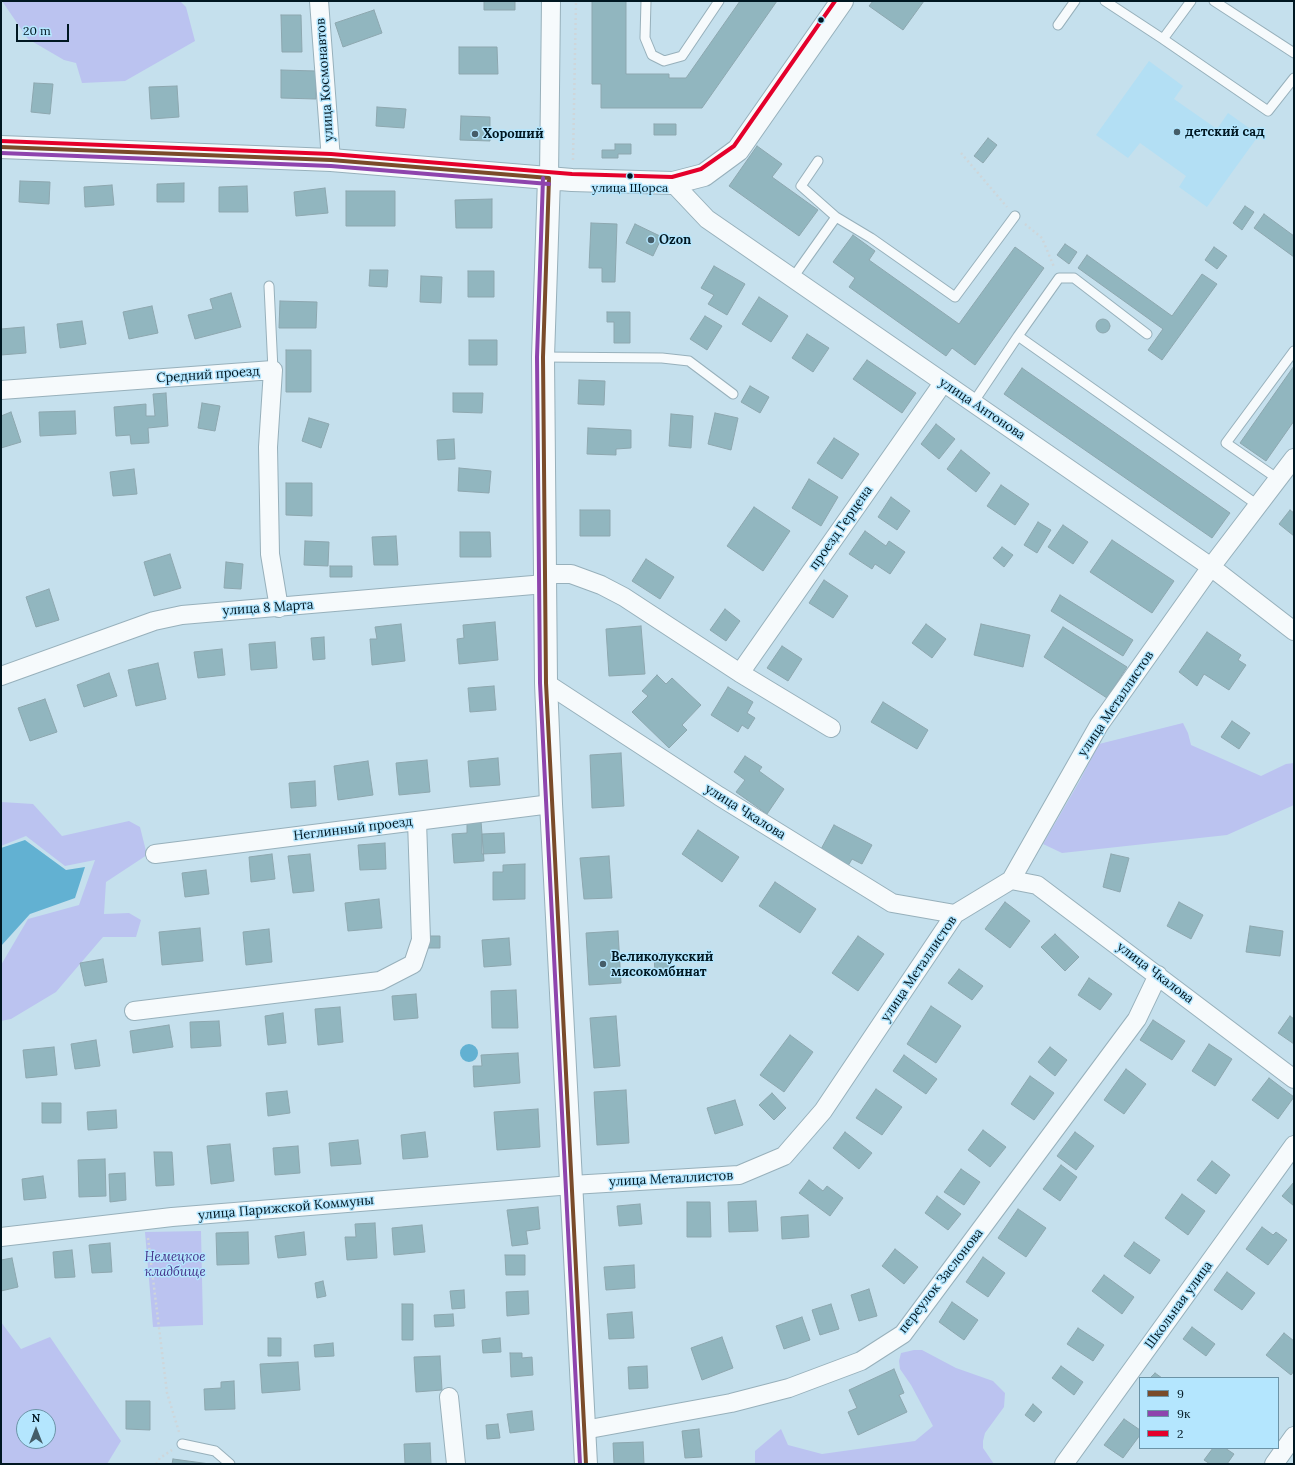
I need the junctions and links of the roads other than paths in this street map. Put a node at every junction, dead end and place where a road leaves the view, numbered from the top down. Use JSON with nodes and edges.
{"nodes":[{"id":1,"x":319,"y":1,"type":"edge"},
{"id":2,"x":551,"y":1,"type":"edge"},
{"id":3,"x":646,"y":1,"type":"edge"},
{"id":4,"x":719,"y":1,"type":"edge"},
{"id":5,"x":842,"y":1,"type":"edge"},
{"id":6,"x":1075,"y":1,"type":"edge"},
{"id":7,"x":1105,"y":1,"type":"edge"},
{"id":8,"x":1192,"y":1,"type":"edge"},
{"id":9,"x":1214,"y":1,"type":"edge"},
{"id":10,"x":1058,"y":25,"type":"dead end"},
{"id":11,"x":1163,"y":39,"type":"junction"},
{"id":12,"x":1294,"y":53,"type":"edge"},
{"id":13,"x":1294,"y":78,"type":"edge"},
{"id":14,"x":1,"y":147,"type":"edge"},
{"id":15,"x":331,"y":160,"type":"junction"},
{"id":16,"x":818,"y":160,"type":"dead end"},
{"id":17,"x":549,"y":178,"type":"junction"},
{"id":18,"x":673,"y":183,"type":"junction"},
{"id":19,"x":1015,"y":216,"type":"dead end"},
{"id":20,"x":836,"y":217,"type":"junction"},
{"id":21,"x":792,"y":279,"type":"junction"},
{"id":22,"x":269,"y":286,"type":"dead end"},
{"id":23,"x":1147,"y":334,"type":"dead end"},
{"id":24,"x":1018,"y":336,"type":"junction"},
{"id":25,"x":1294,"y":351,"type":"edge"},
{"id":26,"x":543,"y":357,"type":"junction"},
{"id":27,"x":273,"y":370,"type":"junction"},
{"id":28,"x":943,"y":383,"type":"junction"},
{"id":29,"x":1,"y":390,"type":"edge"},
{"id":30,"x":733,"y":394,"type":"dead end"},
{"id":31,"x":973,"y":403,"type":"junction"},
{"id":32,"x":1294,"y":458,"type":"edge"},
{"id":33,"x":1278,"y":479,"type":"junction"},
{"id":34,"x":1259,"y":506,"type":"junction"},
{"id":35,"x":1211,"y":567,"type":"junction"},
{"id":36,"x":546,"y":579,"type":"junction"},
{"id":37,"x":279,"y":608,"type":"junction"},
{"id":38,"x":1294,"y":631,"type":"edge"},
{"id":39,"x":740,"y":673,"type":"junction"},
{"id":40,"x":1,"y":676,"type":"edge"},
{"id":41,"x":546,"y":683,"type":"junction"},
{"id":42,"x":831,"y":728,"type":"dead end"},
{"id":43,"x":551,"y":804,"type":"junction"},
{"id":44,"x":417,"y":821,"type":"junction"},
{"id":45,"x":155,"y":854,"type":"dead end"},
{"id":46,"x":1011,"y":880,"type":"junction"},
{"id":47,"x":955,"y":914,"type":"junction"},
{"id":48,"x":1158,"y":975,"type":"junction"},
{"id":49,"x":134,"y":1011,"type":"dead end"},
{"id":50,"x":1294,"y":1079,"type":"edge"},
{"id":51,"x":1294,"y":1146,"type":"edge"},
{"id":52,"x":572,"y":1185,"type":"junction"},
{"id":53,"x":1,"y":1237,"type":"edge"},
{"id":54,"x":449,"y":1397,"type":"dead end"},
{"id":55,"x":584,"y":1430,"type":"junction"},
{"id":56,"x":1294,"y":1436,"type":"edge"},
{"id":57,"x":182,"y":1444,"type":"road end"},
{"id":58,"x":230,"y":1464,"type":"edge"},
{"id":59,"x":456,"y":1464,"type":"edge"},
{"id":60,"x":586,"y":1464,"type":"edge"},
{"id":61,"x":1064,"y":1464,"type":"edge"},
{"id":62,"x":1274,"y":1464,"type":"edge"}],
"edges":[{"from":1,"to":15,"type":"street","name":"улица Космонавтов"},
{"from":2,"to":17,"type":"street"},
{"from":3,"to":4,"type":"lane"},
{"from":5,"to":18,"type":"street"},
{"from":6,"to":10,"type":"lane"},
{"from":7,"to":11,"type":"lane"},
{"from":8,"to":11,"type":"lane"},
{"from":9,"to":12,"type":"lane"},
{"from":11,"to":13,"type":"lane"},
{"from":14,"to":15,"type":"street"},
{"from":15,"to":17,"type":"street"},
{"from":16,"to":20,"type":"lane"},
{"from":17,"to":18,"type":"street"},
{"from":17,"to":26,"type":"street"},
{"from":18,"to":21,"type":"street","name":"улица Антонова"},
{"from":19,"to":20,"type":"lane"},
{"from":20,"to":21,"type":"lane"},
{"from":21,"to":28,"type":"street","name":"улица Антонова"},
{"from":22,"to":27,"type":"lane"},
{"from":23,"to":24,"type":"lane"},
{"from":24,"to":31,"type":"lane"},
{"from":24,"to":34,"type":"lane"},
{"from":25,"to":33,"type":"lane"},
{"from":26,"to":30,"type":"lane"},
{"from":26,"to":36,"type":"street"},
{"from":27,"to":29,"type":"street","name":"Средний проезд"},
{"from":27,"to":37,"type":"street","name":"Средний проезд"},
{"from":28,"to":31,"type":"street","name":"улица Антонова"},
{"from":28,"to":39,"type":"street","name":"проезд Герцена"},
{"from":31,"to":35,"type":"street","name":"улица Антонова"},
{"from":32,"to":33,"type":"street","name":"улица Металлистов"},
{"from":33,"to":34,"type":"street","name":"улица Металлистов"},
{"from":34,"to":35,"type":"street","name":"улица Металлистов"},
{"from":35,"to":38,"type":"street","name":"улица Антонова"},
{"from":35,"to":46,"type":"street","name":"улица Металлистов"},
{"from":36,"to":37,"type":"street","name":"улица 8 Марта"},
{"from":36,"to":39,"type":"street"},
{"from":36,"to":41,"type":"street"},
{"from":37,"to":40,"type":"street","name":"улица 8 Марта"},
{"from":39,"to":42,"type":"street"},
{"from":41,"to":43,"type":"street"},
{"from":41,"to":47,"type":"street","name":"улица Чкалова"},
{"from":43,"to":44,"type":"street","name":"Неглинный проезд"},
{"from":43,"to":52,"type":"street"},
{"from":44,"to":45,"type":"street","name":"Неглинный проезд"},
{"from":44,"to":49,"type":"street"},
{"from":46,"to":47,"type":"street","name":"улица Металлистов"},
{"from":46,"to":48,"type":"street","name":"улица Чкалова"},
{"from":47,"to":52,"type":"street","name":"улица Металлистов"},
{"from":48,"to":50,"type":"street","name":"улица Чкалова"},
{"from":48,"to":55,"type":"street","name":"переулок Заслонова"},
{"from":51,"to":61,"type":"street","name":"Школьная улица"},
{"from":52,"to":53,"type":"street","name":"улица Парижской Коммуны"},
{"from":52,"to":55,"type":"street"},
{"from":54,"to":59,"type":"street"},
{"from":55,"to":60,"type":"street"},
{"from":56,"to":62,"type":"street"},
{"from":57,"to":58,"type":"lane"}]}
